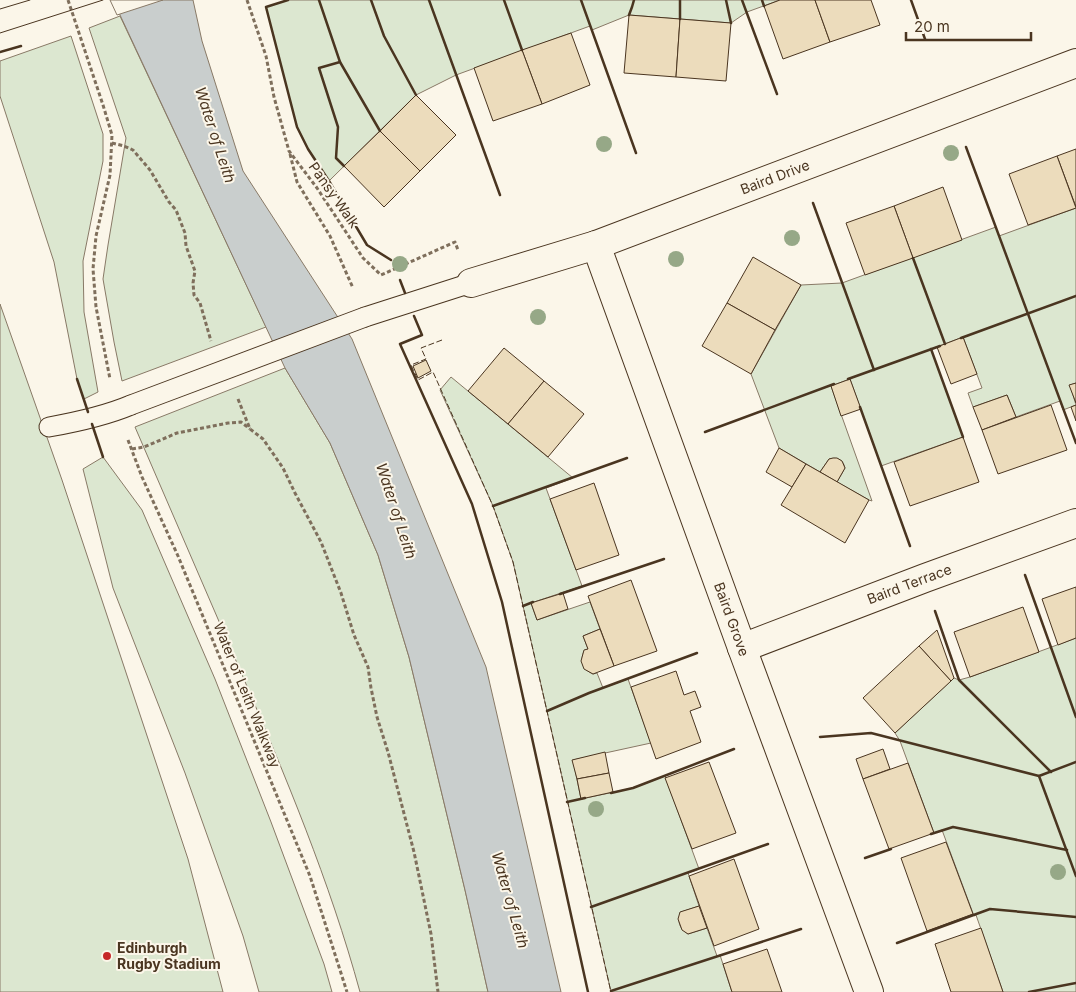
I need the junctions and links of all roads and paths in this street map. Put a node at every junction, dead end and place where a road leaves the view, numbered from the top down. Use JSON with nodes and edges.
{"nodes":[{"id":1,"x":68,"y":0,"type":"edge"},
{"id":2,"x":247,"y":0,"type":"edge"},
{"id":3,"x":1076,"y":62,"type":"edge"},
{"id":4,"x":112,"y":143,"type":"junction"},
{"id":5,"x":289,"y":151,"type":"junction"},
{"id":6,"x":596,"y":245,"type":"junction"},
{"id":7,"x":471,"y":283,"type":"junction"},
{"id":8,"x":364,"y":317,"type":"junction"},
{"id":9,"x":214,"y":347,"type":"dead end"},
{"id":10,"x":237,"y":396,"type":"dead end"},
{"id":11,"x":124,"y":408,"type":"junction"},
{"id":12,"x":49,"y":427,"type":"dead end"},
{"id":13,"x":250,"y":429,"type":"junction"},
{"id":14,"x":132,"y":449,"type":"junction"},
{"id":15,"x":1076,"y":523,"type":"edge"},
{"id":16,"x":742,"y":648,"type":"junction"},
{"id":17,"x":346,"y":992,"type":"edge"},
{"id":18,"x":438,"y":992,"type":"edge"},
{"id":19,"x":869,"y":992,"type":"edge"}],
"edges":[{"from":1,"to":4,"type":"path","name":"Water of Leith Walkway"},
{"from":2,"to":5,"type":"path","name":"Pansy Walk"},
{"from":3,"to":6,"type":"street","name":"Baird Drive"},
{"from":4,"to":9,"type":"path"},
{"from":4,"to":11,"type":"path","name":"Water of Leith Walkway"},
{"from":5,"to":7,"type":"path","name":"Pansy Walk"},
{"from":5,"to":8,"type":"path"},
{"from":6,"to":7,"type":"street","name":"Baird Drive"},
{"from":6,"to":16,"type":"street","name":"Baird Grove"},
{"from":7,"to":8,"type":"lane"},
{"from":8,"to":11,"type":"lane","bridge":true},
{"from":10,"to":13,"type":"path"},
{"from":11,"to":12,"type":"lane"},
{"from":11,"to":14,"type":"path","name":"Water of Leith Walkway"},
{"from":13,"to":14,"type":"path"},
{"from":13,"to":18,"type":"path"},
{"from":14,"to":17,"type":"path","name":"Water of Leith Walkway"},
{"from":15,"to":16,"type":"street","name":"Baird Terrace"},
{"from":16,"to":19,"type":"street","name":"Baird Grove"}]}
